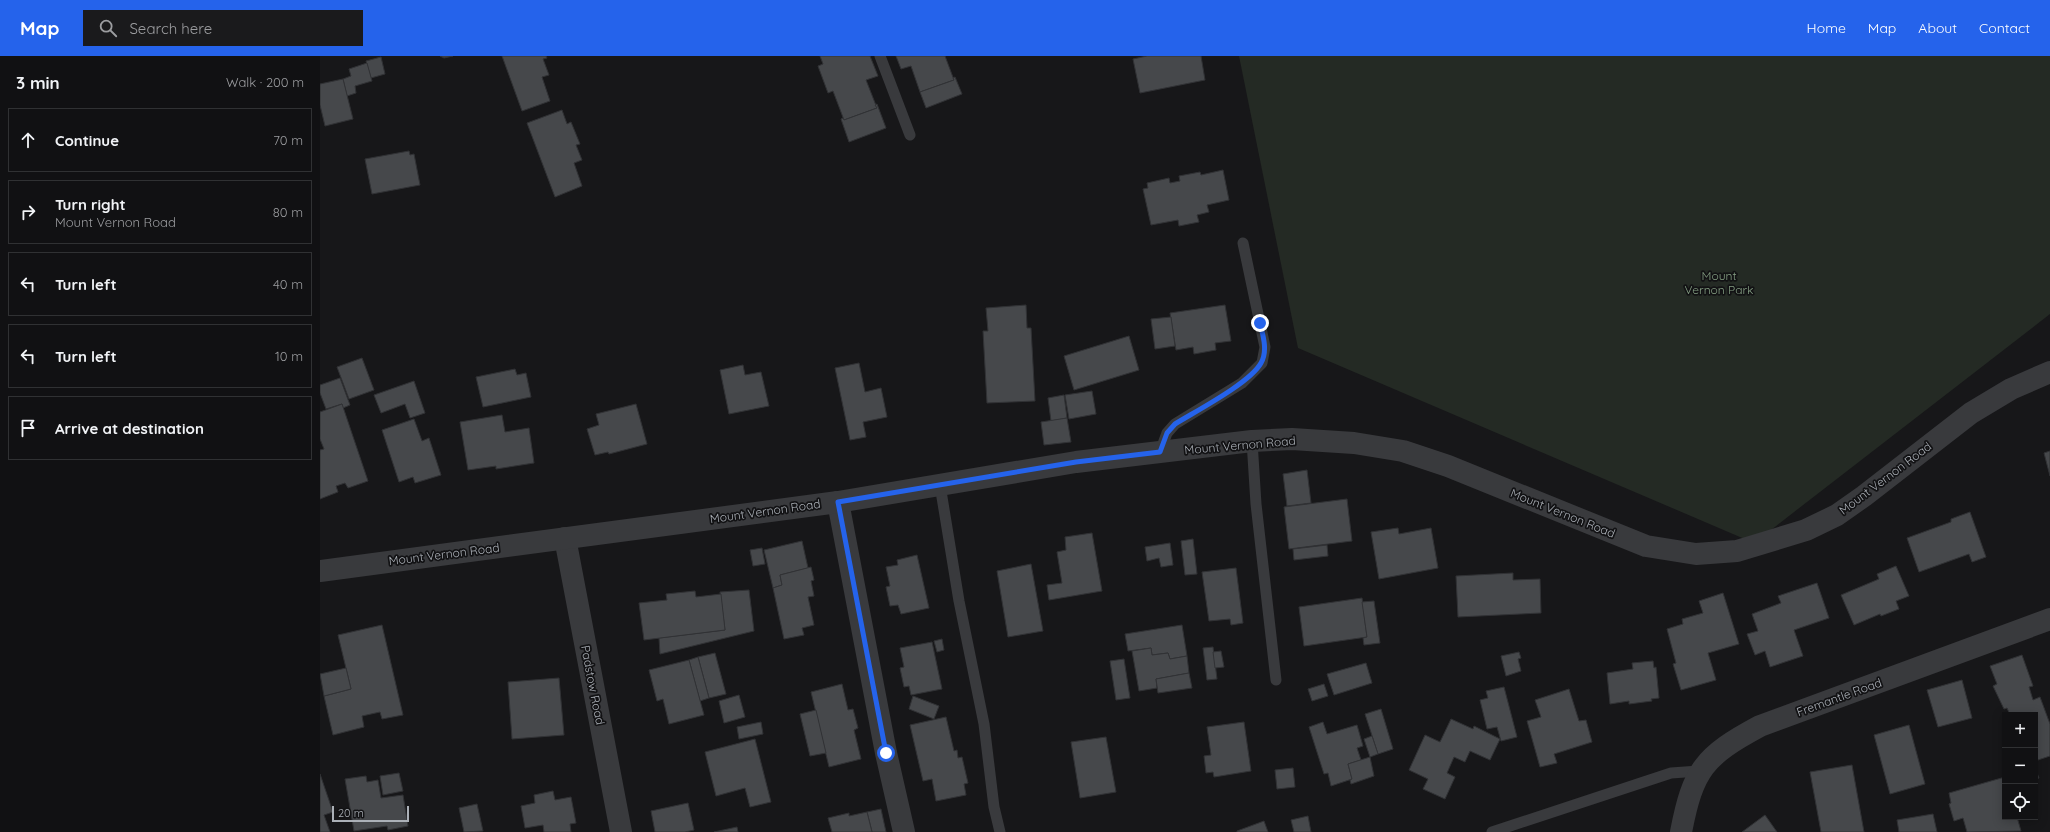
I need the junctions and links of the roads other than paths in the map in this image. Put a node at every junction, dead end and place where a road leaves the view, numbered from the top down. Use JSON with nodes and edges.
{"nodes":[{"id":1,"x":880,"y":56,"type":"edge"},
{"id":2,"x":910,"y":135,"type":"dead end"},
{"id":3,"x":1243,"y":243,"type":"dead end"},
{"id":4,"x":2050,"y":372,"type":"edge"},
{"id":5,"x":1252,"y":441,"type":"junction"},
{"id":6,"x":1160,"y":452,"type":"junction"},
{"id":7,"x":940,"y":485,"type":"junction"},
{"id":8,"x":838,"y":502,"type":"junction"},
{"id":9,"x":565,"y":538,"type":"junction"},
{"id":10,"x":320,"y":571,"type":"edge"},
{"id":11,"x":2050,"y":619,"type":"edge"},
{"id":12,"x":1276,"y":680,"type":"dead end"},
{"id":13,"x":1699,"y":771,"type":"junction"},
{"id":14,"x":621,"y":832,"type":"edge"},
{"id":15,"x":904,"y":832,"type":"edge"},
{"id":16,"x":1000,"y":832,"type":"edge"},
{"id":17,"x":1492,"y":832,"type":"edge"},
{"id":18,"x":1680,"y":832,"type":"edge"}],
"edges":[{"from":1,"to":2,"type":"lane"},
{"from":3,"to":6,"type":"lane"},
{"from":4,"to":5,"type":"street","name":"Mount Vernon Road"},
{"from":5,"to":6,"type":"street","name":"Mount Vernon Road"},
{"from":5,"to":12,"type":"lane"},
{"from":6,"to":7,"type":"street","name":"Mount Vernon Road"},
{"from":7,"to":8,"type":"street","name":"Mount Vernon Road"},
{"from":7,"to":16,"type":"lane"},
{"from":8,"to":9,"type":"street","name":"Mount Vernon Road"},
{"from":8,"to":15,"type":"street"},
{"from":9,"to":10,"type":"street","name":"Mount Vernon Road"},
{"from":9,"to":14,"type":"street","name":"Padstow Road"},
{"from":11,"to":13,"type":"street","name":"Fremantle Road"},
{"from":13,"to":17,"type":"lane"},
{"from":13,"to":18,"type":"street","name":"Fremantle Road"}]}
